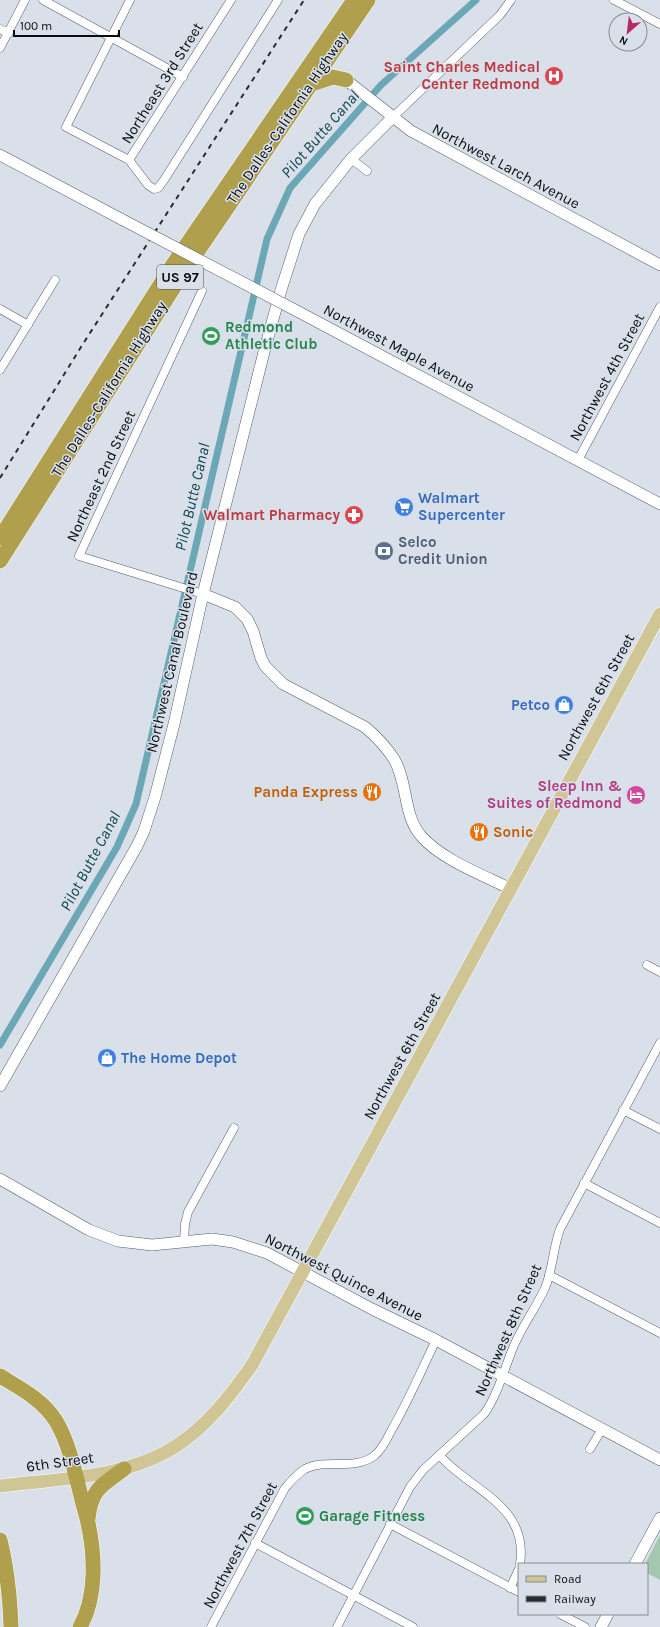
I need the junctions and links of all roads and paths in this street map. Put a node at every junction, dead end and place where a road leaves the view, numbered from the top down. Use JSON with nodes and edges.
{"nodes":[{"id":1,"x":25,"y":0,"type":"edge"},
{"id":2,"x":43,"y":0,"type":"edge"},
{"id":3,"x":130,"y":0,"type":"edge"},
{"id":4,"x":231,"y":0,"type":"edge"},
{"id":5,"x":278,"y":0,"type":"edge"},
{"id":6,"x":354,"y":0,"type":"edge"},
{"id":7,"x":368,"y":0,"type":"edge"},
{"id":8,"x":511,"y":0,"type":"edge"},
{"id":9,"x":614,"y":0,"type":"edge"},
{"id":10,"x":660,"y":24,"type":"edge"},
{"id":11,"x":0,"y":29,"type":"edge"},
{"id":12,"x":8,"y":33,"type":"junction"},
{"id":13,"x":111,"y":37,"type":"junction"},
{"id":14,"x":337,"y":45,"type":"junction"},
{"id":15,"x":0,"y":48,"type":"edge"},
{"id":16,"x":183,"y":77,"type":"junction"},
{"id":17,"x":346,"y":80,"type":"junction"},
{"id":18,"x":311,"y":84,"type":"junction"},
{"id":19,"x":392,"y":118,"type":"junction"},
{"id":20,"x":0,"y":155,"type":"edge"},
{"id":21,"x":351,"y":159,"type":"junction"},
{"id":22,"x":130,"y":160,"type":"junction"},
{"id":23,"x":367,"y":171,"type":"dead end"},
{"id":24,"x":660,"y":265,"type":"edge"},
{"id":25,"x":55,"y":280,"type":"dead end"},
{"id":26,"x":202,"y":290,"type":"dead end"},
{"id":27,"x":660,"y":307,"type":"edge"},
{"id":28,"x":0,"y":310,"type":"edge"},
{"id":29,"x":28,"y":325,"type":"junction"},
{"id":30,"x":0,"y":370,"type":"edge"},
{"id":31,"x":578,"y":460,"type":"junction"},
{"id":32,"x":660,"y":504,"type":"edge"},
{"id":33,"x":0,"y":538,"type":"edge"},
{"id":34,"x":0,"y":561,"type":"edge"},
{"id":35,"x":200,"y":593,"type":"junction"},
{"id":36,"x":660,"y":614,"type":"edge"},
{"id":37,"x":510,"y":889,"type":"junction"},
{"id":38,"x":647,"y":965,"type":"dead end"},
{"id":39,"x":660,"y":972,"type":"edge"},
{"id":40,"x":660,"y":1043,"type":"edge"},
{"id":41,"x":0,"y":1086,"type":"edge"},
{"id":42,"x":623,"y":1110,"type":"junction"},
{"id":43,"x":234,"y":1128,"type":"dead end"},
{"id":44,"x":660,"y":1129,"type":"edge"},
{"id":45,"x":0,"y":1179,"type":"edge"},
{"id":46,"x":584,"y":1183,"type":"junction"},
{"id":47,"x":660,"y":1223,"type":"edge"},
{"id":48,"x":184,"y":1241,"type":"junction"},
{"id":49,"x":303,"y":1272,"type":"junction"},
{"id":50,"x":549,"y":1276,"type":"junction"},
{"id":51,"x":660,"y":1334,"type":"edge"},
{"id":52,"x":436,"y":1340,"type":"junction"},
{"id":53,"x":0,"y":1376,"type":"edge"},
{"id":54,"x":503,"y":1376,"type":"junction"},
{"id":55,"x":602,"y":1429,"type":"junction"},
{"id":56,"x":590,"y":1449,"type":"dead end"},
{"id":57,"x":439,"y":1455,"type":"junction"},
{"id":58,"x":660,"y":1460,"type":"edge"},
{"id":59,"x":124,"y":1469,"type":"junction"},
{"id":60,"x":76,"y":1476,"type":"junction"},
{"id":61,"x":0,"y":1486,"type":"edge"},
{"id":62,"x":660,"y":1518,"type":"edge"},
{"id":63,"x":88,"y":1522,"type":"junction"},
{"id":64,"x":390,"y":1524,"type":"junction"},
{"id":65,"x":0,"y":1540,"type":"edge"},
{"id":66,"x":255,"y":1543,"type":"junction"},
{"id":67,"x":520,"y":1563,"type":"edge"},
{"id":68,"x":636,"y":1563,"type":"edge"},
{"id":69,"x":518,"y":1571,"type":"edge"},
{"id":70,"x":510,"y":1588,"type":"junction"},
{"id":71,"x":518,"y":1592,"type":"edge"},
{"id":72,"x":353,"y":1595,"type":"junction"},
{"id":73,"x":562,"y":1615,"type":"edge"},
{"id":74,"x":607,"y":1615,"type":"edge"},
{"id":75,"x":11,"y":1627,"type":"edge"},
{"id":76,"x":80,"y":1627,"type":"edge"},
{"id":77,"x":211,"y":1627,"type":"edge"},
{"id":78,"x":337,"y":1627,"type":"edge"},
{"id":79,"x":413,"y":1627,"type":"edge"},
{"id":80,"x":585,"y":1627,"type":"edge"},
{"id":81,"x":601,"y":1627,"type":"edge"}],
"edges":[{"from":1,"to":12,"type":"street"},
{"from":2,"to":13,"type":"street"},
{"from":3,"to":13,"type":"street"},
{"from":4,"to":16,"type":"street","name":"Northeast 3rd Street"},
{"from":5,"to":22,"type":"street"},
{"from":6,"to":33,"type":"highway","name":"The Dalles-California Highway","number":"US 97"},
{"from":7,"to":14,"type":"highway","name":"The Dalles-California Highway","number":"US 97"},
{"from":8,"to":19,"type":"street","name":"Northwest Canal Boulevard"},
{"from":9,"to":10,"type":"street"},
{"from":11,"to":12,"type":"street"},
{"from":12,"to":15,"type":"street"},
{"from":13,"to":16,"type":"street"},
{"from":13,"to":22,"type":"street"},
{"from":14,"to":17,"type":"highway"},
{"from":14,"to":18,"type":"highway","name":"The Dalles-California Highway","number":"US 97"},
{"from":16,"to":22,"type":"street","name":"Northeast 3rd Street"},
{"from":17,"to":18,"type":"highway"},
{"from":17,"to":19,"type":"street","name":"Northwest Larch Avenue"},
{"from":18,"to":34,"type":"highway","name":"The Dalles-California Highway","number":"US 97"},
{"from":19,"to":21,"type":"street","name":"Northwest Canal Boulevard"},
{"from":19,"to":24,"type":"street","name":"Northwest Larch Avenue"},
{"from":20,"to":31,"type":"street","name":"Northwest Maple Avenue","bridge":true},
{"from":21,"to":23,"type":"street"},
{"from":21,"to":35,"type":"street","name":"Northwest Canal Boulevard"},
{"from":25,"to":29,"type":"street"},
{"from":26,"to":35,"type":"street","name":"Northeast 2nd Street"},
{"from":27,"to":31,"type":"street","name":"Northwest 4th Street"},
{"from":28,"to":29,"type":"street"},
{"from":29,"to":30,"type":"street"},
{"from":31,"to":32,"type":"street","name":"Northwest Maple Avenue"},
{"from":35,"to":37,"type":"street"},
{"from":35,"to":41,"type":"street","name":"Northwest Canal Boulevard"},
{"from":36,"to":37,"type":"main road","name":"Northwest 6th Street"},
{"from":37,"to":49,"type":"main road","name":"Northwest 6th Street"},
{"from":38,"to":39,"type":"street"},
{"from":40,"to":42,"type":"street","name":"Northwest 8th Street"},
{"from":42,"to":44,"type":"street"},
{"from":42,"to":46,"type":"street","name":"Northwest 8th Street"},
{"from":43,"to":48,"type":"street"},
{"from":45,"to":48,"type":"street","name":"Northwest Quince Avenue"},
{"from":46,"to":47,"type":"street"},
{"from":46,"to":50,"type":"street","name":"Northwest 8th Street"},
{"from":48,"to":49,"type":"street","name":"Northwest Quince Avenue"},
{"from":49,"to":52,"type":"street","name":"Northwest Quince Avenue"},
{"from":49,"to":59,"type":"main road","name":"Northwest 6th Street"},
{"from":50,"to":51,"type":"street"},
{"from":50,"to":54,"type":"street","name":"Northwest 8th Street"},
{"from":52,"to":54,"type":"street","name":"Northwest Quince Avenue"},
{"from":52,"to":66,"type":"street","name":"Northwest 7th Street"},
{"from":53,"to":60,"type":"highway"},
{"from":54,"to":55,"type":"street","name":"Northwest Quince Avenue"},
{"from":54,"to":57,"type":"street","name":"Northwest 8th Street"},
{"from":55,"to":56,"type":"street"},
{"from":55,"to":58,"type":"street","name":"Northwest Quince Avenue"},
{"from":57,"to":64,"type":"street","name":"Northwest 8th Street"},
{"from":57,"to":67,"type":"street"},
{"from":59,"to":60,"type":"main road","name":"6th Street"},
{"from":59,"to":63,"type":"highway"},
{"from":60,"to":61,"type":"main road","name":"6th Street"},
{"from":60,"to":63,"type":"highway"},
{"from":62,"to":68,"type":"street"},
{"from":63,"to":76,"type":"highway"},
{"from":64,"to":70,"type":"street"},
{"from":64,"to":72,"type":"street","name":"Northwest 8th Street"},
{"from":65,"to":75,"type":"highway"},
{"from":66,"to":72,"type":"street"},
{"from":66,"to":77,"type":"street","name":"Northwest 7th Street"},
{"from":69,"to":70,"type":"street"},
{"from":70,"to":71,"type":"street"},
{"from":72,"to":78,"type":"street","name":"Northwest 8th Street"},
{"from":72,"to":79,"type":"street"},
{"from":73,"to":80,"type":"street"},
{"from":74,"to":81,"type":"street"}]}
